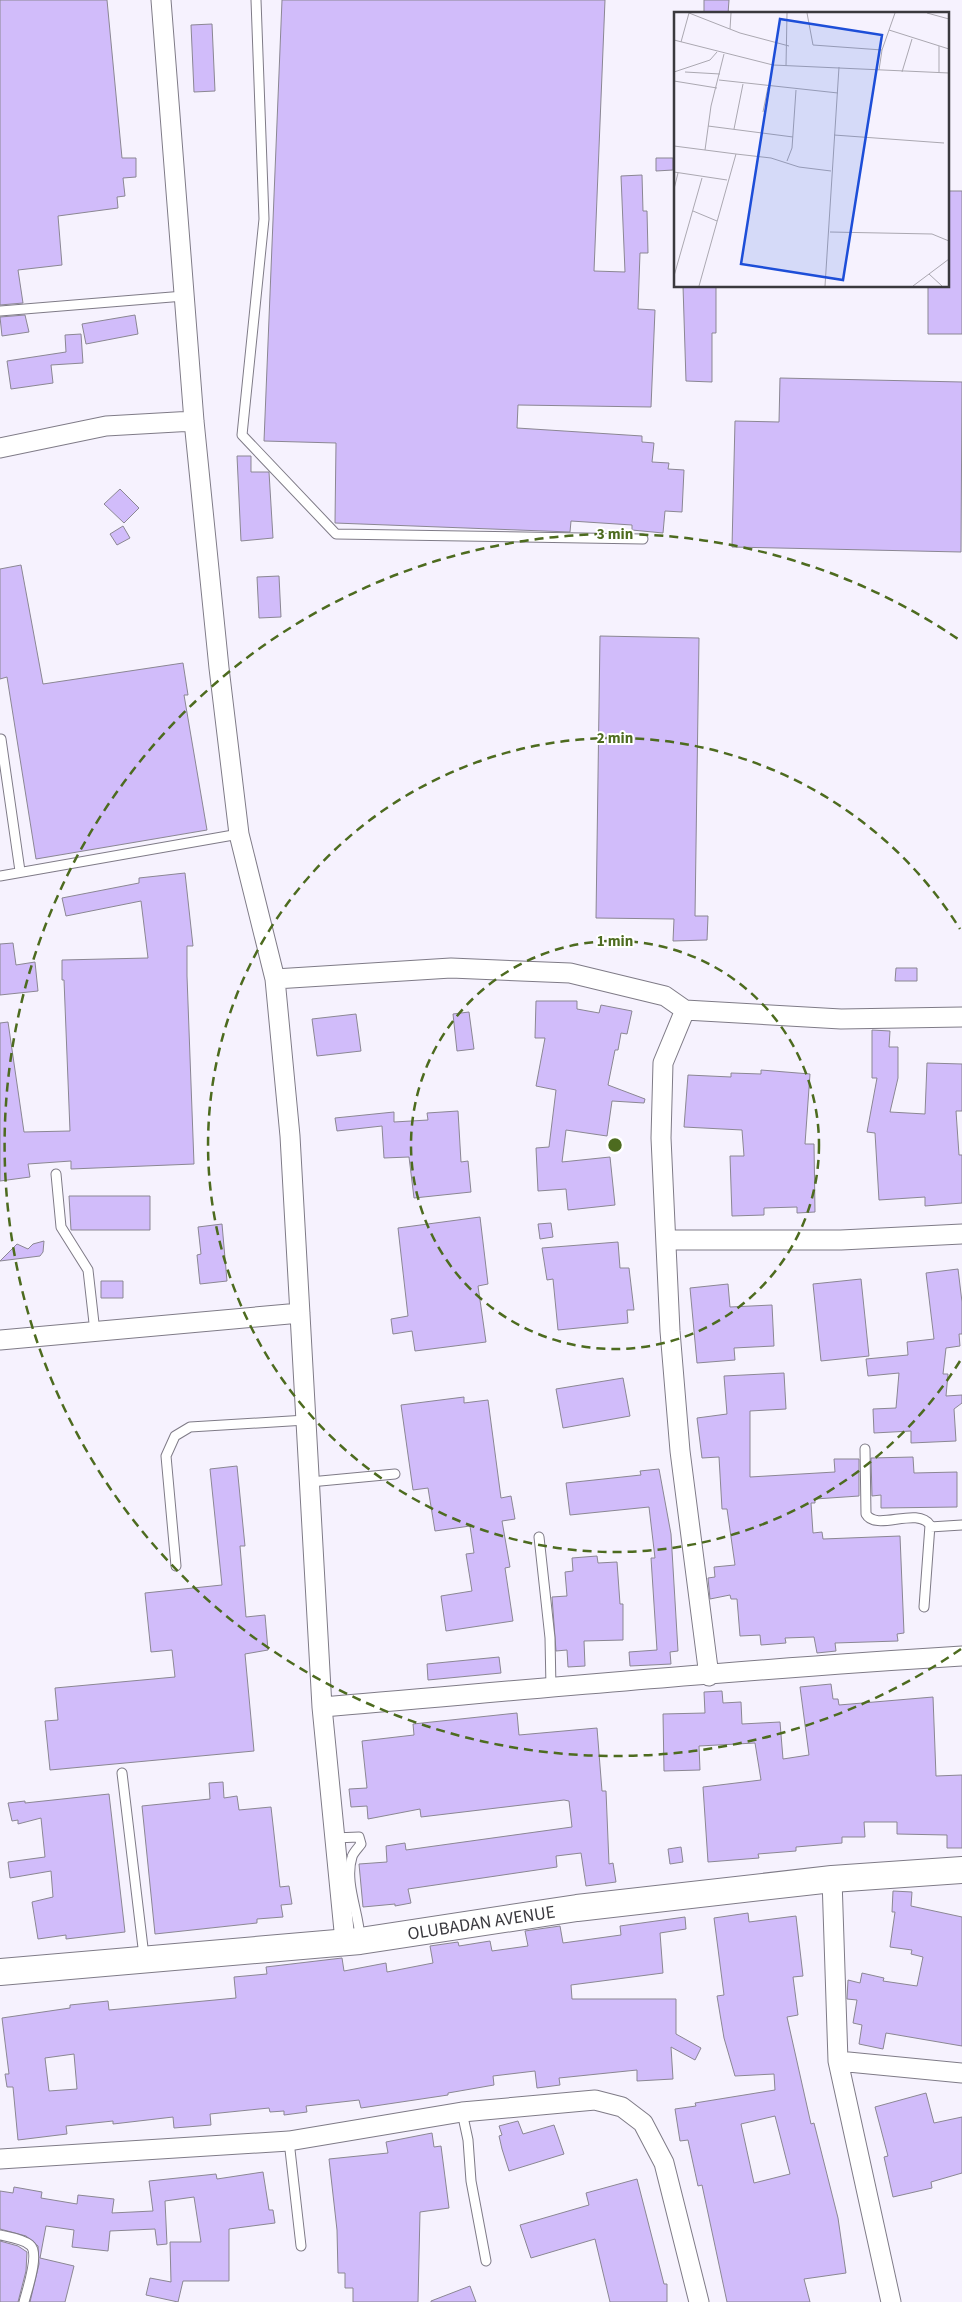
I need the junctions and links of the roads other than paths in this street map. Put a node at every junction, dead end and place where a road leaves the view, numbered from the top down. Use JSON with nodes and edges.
{"nodes":[{"id":1,"x":162,"y":0,"type":"edge"},
{"id":2,"x":256,"y":0,"type":"edge"},
{"id":3,"x":184,"y":296,"type":"junction"},
{"id":4,"x":0,"y":311,"type":"edge"},
{"id":5,"x":194,"y":421,"type":"junction"},
{"id":6,"x":0,"y":448,"type":"edge"},
{"id":7,"x":643,"y":539,"type":"dead end"},
{"id":8,"x":1,"y":739,"type":"edge"},
{"id":9,"x":240,"y":834,"type":"junction"},
{"id":10,"x":20,"y":871,"type":"junction"},
{"id":11,"x":0,"y":876,"type":"edge"},
{"id":12,"x":274,"y":979,"type":"junction"},
{"id":13,"x":685,"y":1010,"type":"junction"},
{"id":14,"x":962,"y":1017,"type":"edge"},
{"id":15,"x":56,"y":1174,"type":"dead end"},
{"id":16,"x":962,"y":1234,"type":"edge"},
{"id":17,"x":666,"y":1240,"type":"junction"},
{"id":18,"x":300,"y":1313,"type":"junction"},
{"id":19,"x":95,"y":1332,"type":"junction"},
{"id":20,"x":0,"y":1340,"type":"edge"},
{"id":21,"x":306,"y":1420,"type":"junction"},
{"id":22,"x":865,"y":1449,"type":"dead end"},
{"id":23,"x":395,"y":1474,"type":"dead end"},
{"id":24,"x":310,"y":1482,"type":"junction"},
{"id":25,"x":962,"y":1525,"type":"edge"},
{"id":26,"x":930,"y":1527,"type":"junction"},
{"id":27,"x":539,"y":1537,"type":"dead end"},
{"id":28,"x":176,"y":1566,"type":"dead end"},
{"id":29,"x":924,"y":1607,"type":"dead end"},
{"id":30,"x":962,"y":1656,"type":"edge"},
{"id":31,"x":709,"y":1676,"type":"junction"},
{"id":32,"x":551,"y":1688,"type":"junction"},
{"id":33,"x":322,"y":1707,"type":"junction"},
{"id":34,"x":122,"y":1773,"type":"dead end"},
{"id":35,"x":334,"y":1838,"type":"junction"},
{"id":36,"x":962,"y":1870,"type":"edge"},
{"id":37,"x":832,"y":1879,"type":"junction"},
{"id":38,"x":345,"y":1889,"type":"junction"},
{"id":39,"x":352,"y":1941,"type":"junction"},
{"id":40,"x":144,"y":1959,"type":"junction"},
{"id":41,"x":0,"y":1972,"type":"edge"},
{"id":42,"x":838,"y":2061,"type":"junction"},
{"id":43,"x":962,"y":2073,"type":"edge"},
{"id":44,"x":462,"y":2112,"type":"junction"},
{"id":45,"x":289,"y":2141,"type":"junction"},
{"id":46,"x":0,"y":2159,"type":"edge"},
{"id":47,"x":0,"y":2235,"type":"edge"},
{"id":48,"x":301,"y":2246,"type":"dead end"},
{"id":49,"x":486,"y":2261,"type":"dead end"},
{"id":50,"x":24,"y":2302,"type":"edge"},
{"id":51,"x":699,"y":2302,"type":"edge"},
{"id":52,"x":891,"y":2302,"type":"edge"}],
"edges":[{"from":1,"to":3,"type":"street"},
{"from":2,"to":7,"type":"lane"},
{"from":3,"to":4,"type":"lane"},
{"from":3,"to":5,"type":"street"},
{"from":5,"to":6,"type":"street"},
{"from":5,"to":9,"type":"street"},
{"from":8,"to":10,"type":"lane"},
{"from":9,"to":10,"type":"lane"},
{"from":9,"to":12,"type":"street"},
{"from":10,"to":11,"type":"lane"},
{"from":12,"to":13,"type":"street"},
{"from":12,"to":18,"type":"street"},
{"from":13,"to":14,"type":"street"},
{"from":13,"to":17,"type":"street"},
{"from":15,"to":19,"type":"lane"},
{"from":16,"to":17,"type":"street"},
{"from":17,"to":31,"type":"street"},
{"from":18,"to":19,"type":"street"},
{"from":18,"to":21,"type":"street"},
{"from":19,"to":20,"type":"street"},
{"from":21,"to":24,"type":"street"},
{"from":21,"to":28,"type":"lane"},
{"from":22,"to":26,"type":"lane"},
{"from":23,"to":24,"type":"lane"},
{"from":24,"to":33,"type":"street"},
{"from":25,"to":26,"type":"lane"},
{"from":26,"to":29,"type":"lane"},
{"from":27,"to":32,"type":"lane"},
{"from":30,"to":31,"type":"street"},
{"from":31,"to":32,"type":"street"},
{"from":32,"to":33,"type":"street"},
{"from":33,"to":35,"type":"street"},
{"from":34,"to":40,"type":"lane"},
{"from":35,"to":38,"type":"street"},
{"from":35,"to":38,"type":"lane"},
{"from":36,"to":37,"type":"street","name":"OLUBADAN AVENUE"},
{"from":37,"to":39,"type":"street","name":"OLUBADAN AVENUE"},
{"from":37,"to":42,"type":"street"},
{"from":38,"to":39,"type":"street"},
{"from":39,"to":40,"type":"street","name":"OLUBADAN AVENUE"},
{"from":40,"to":41,"type":"street","name":"OLUBADAN AVENUE"},
{"from":42,"to":43,"type":"street"},
{"from":42,"to":52,"type":"street"},
{"from":44,"to":45,"type":"street"},
{"from":44,"to":49,"type":"lane"},
{"from":44,"to":51,"type":"street"},
{"from":45,"to":46,"type":"street"},
{"from":45,"to":48,"type":"lane"},
{"from":47,"to":50,"type":"lane"}]}
